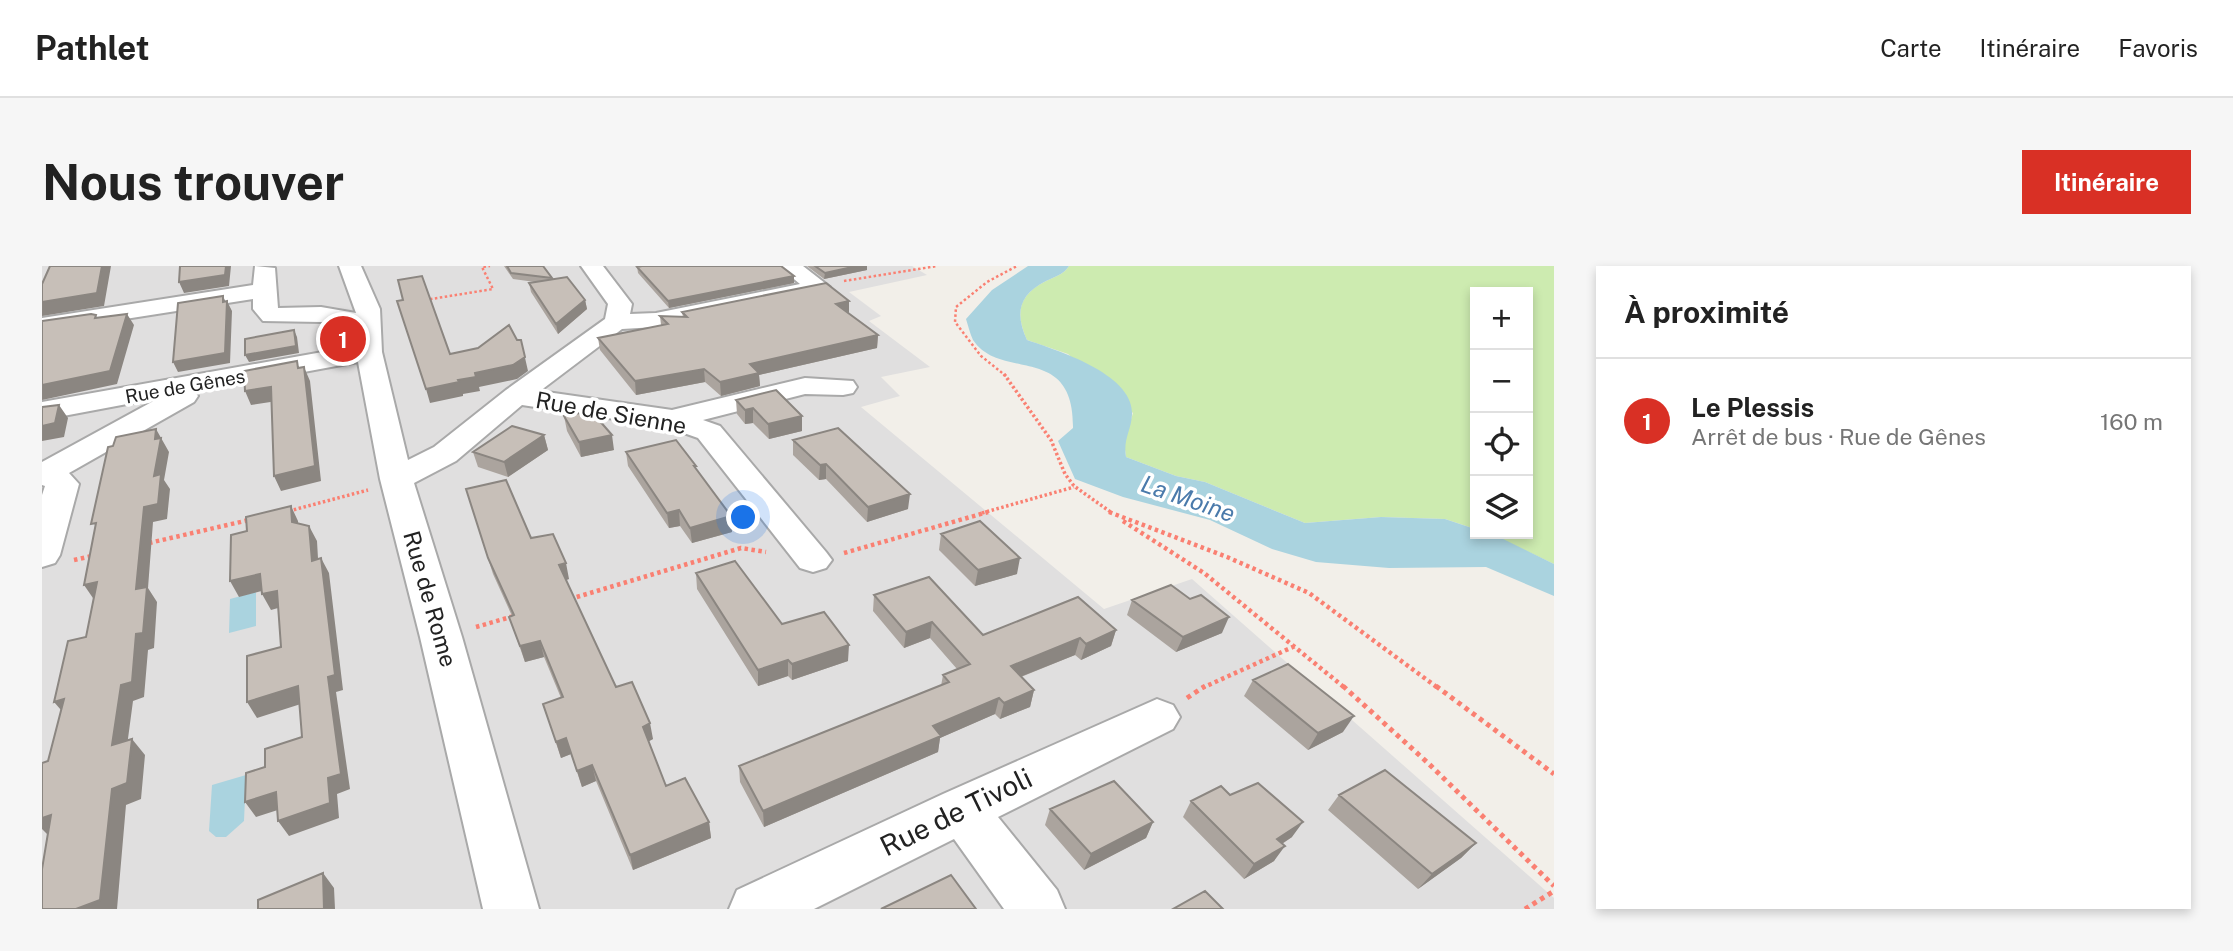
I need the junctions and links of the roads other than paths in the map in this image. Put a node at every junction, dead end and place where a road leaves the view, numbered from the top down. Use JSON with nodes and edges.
{"nodes":[{"id":1,"x":350,"y":266,"type":"edge"},
{"id":2,"x":592,"y":266,"type":"edge"},
{"id":3,"x":789,"y":266,"type":"edge"},
{"id":4,"x":265,"y":278,"type":"edge"},
{"id":5,"x":293,"y":314,"type":"junction"},
{"id":6,"x":367,"y":319,"type":"junction"},
{"id":7,"x":616,"y":322,"type":"junction"},
{"id":8,"x":42,"y":325,"type":"edge"},
{"id":9,"x":211,"y":381,"type":"junction"},
{"id":10,"x":843,"y":387,"type":"dead end"},
{"id":11,"x":516,"y":396,"type":"junction"},
{"id":12,"x":42,"y":411,"type":"edge"},
{"id":13,"x":672,"y":419,"type":"junction"},
{"id":14,"x":46,"y":473,"type":"edge"},
{"id":15,"x":396,"y":479,"type":"junction"},
{"id":16,"x":54,"y":559,"type":"edge"},
{"id":17,"x":813,"y":560,"type":"road end"},
{"id":18,"x":1157,"y":717,"type":"road end"},
{"id":19,"x":961,"y":809,"type":"junction"},
{"id":20,"x":511,"y":909,"type":"edge"},
{"id":21,"x":757,"y":909,"type":"edge"},
{"id":22,"x":1037,"y":909,"type":"edge"}],
"edges":[{"from":1,"to":6,"type":"street","name":"Rue de Rome"},
{"from":2,"to":7,"type":"street"},
{"from":3,"to":7,"type":"street"},
{"from":4,"to":5,"type":"street"},
{"from":4,"to":8,"type":"street"},
{"from":5,"to":6,"type":"street"},
{"from":5,"to":6,"type":"street"},
{"from":6,"to":9,"type":"street","name":"Rue de Gênes"},
{"from":6,"to":15,"type":"street","name":"Rue de Rome"},
{"from":7,"to":11,"type":"street"},
{"from":9,"to":12,"type":"street","name":"Rue de Gênes"},
{"from":9,"to":14,"type":"street"},
{"from":10,"to":13,"type":"street"},
{"from":11,"to":13,"type":"street","name":"Rue de Sienne"},
{"from":11,"to":15,"type":"street"},
{"from":13,"to":17,"type":"street","name":"Rue de Sienne"},
{"from":14,"to":16,"type":"street"},
{"from":15,"to":20,"type":"street","name":"Rue de Rome"},
{"from":18,"to":19,"type":"street","name":"Rue de Tivoli"},
{"from":19,"to":21,"type":"street","name":"Rue de Tivoli"},
{"from":19,"to":22,"type":"street"}]}
